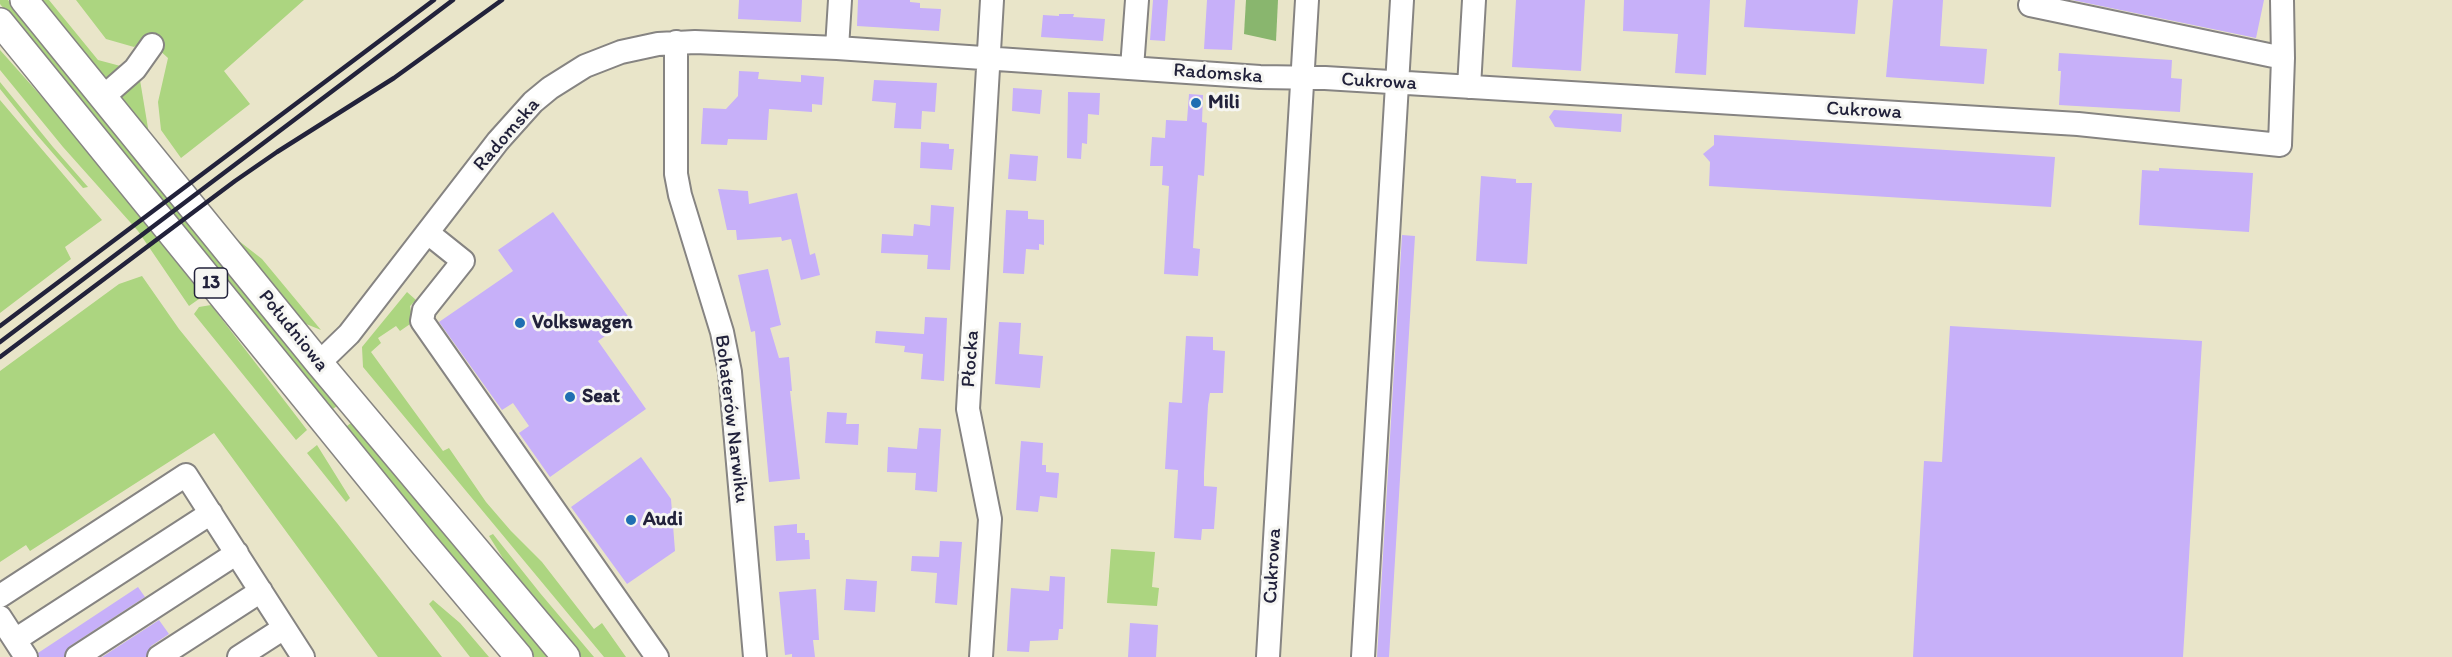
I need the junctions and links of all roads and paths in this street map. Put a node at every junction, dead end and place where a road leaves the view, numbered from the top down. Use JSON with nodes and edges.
{"nodes":[{"id":1,"x":24,"y":0,"type":"edge"},
{"id":2,"x":840,"y":0,"type":"edge"},
{"id":3,"x":992,"y":0,"type":"edge"},
{"id":4,"x":1137,"y":0,"type":"edge"},
{"id":5,"x":1307,"y":0,"type":"edge"},
{"id":6,"x":1402,"y":0,"type":"edge"},
{"id":7,"x":1474,"y":0,"type":"edge"},
{"id":8,"x":2282,"y":0,"type":"edge"},
{"id":9,"x":2030,"y":5,"type":"dead end"},
{"id":10,"x":0,"y":22,"type":"edge"},
{"id":11,"x":676,"y":42,"type":"junction"},
{"id":12,"x":152,"y":45,"type":"dead end"},
{"id":13,"x":837,"y":48,"type":"junction"},
{"id":14,"x":989,"y":58,"type":"junction"},
{"id":15,"x":2283,"y":58,"type":"junction"},
{"id":16,"x":1132,"y":68,"type":"junction"},
{"id":17,"x":1303,"y":79,"type":"junction"},
{"id":18,"x":1396,"y":83,"type":"junction"},
{"id":19,"x":1469,"y":87,"type":"junction"},
{"id":20,"x":103,"y":97,"type":"junction"},
{"id":21,"x":428,"y":233,"type":"junction"},
{"id":22,"x":319,"y":363,"type":"junction"},
{"id":23,"x":211,"y":513,"type":"junction"},
{"id":24,"x":237,"y":553,"type":"junction"},
{"id":25,"x":261,"y":591,"type":"junction"},
{"id":26,"x":0,"y":596,"type":"edge"},
{"id":27,"x":0,"y":617,"type":"edge"},
{"id":28,"x":285,"y":628,"type":"junction"},
{"id":29,"x":21,"y":649,"type":"edge"},
{"id":30,"x":77,"y":657,"type":"edge"},
{"id":31,"x":159,"y":657,"type":"edge"},
{"id":32,"x":239,"y":657,"type":"edge"},
{"id":33,"x":303,"y":657,"type":"edge"},
{"id":34,"x":519,"y":657,"type":"edge"},
{"id":35,"x":566,"y":657,"type":"edge"},
{"id":36,"x":657,"y":657,"type":"edge"},
{"id":37,"x":755,"y":657,"type":"edge"},
{"id":38,"x":981,"y":657,"type":"edge"},
{"id":39,"x":1268,"y":657,"type":"edge"},
{"id":40,"x":1363,"y":657,"type":"edge"}],
"edges":[{"from":1,"to":20,"type":"main road","name":"Południowa","number":"13"},
{"from":2,"to":13,"type":"street"},
{"from":3,"to":14,"type":"street"},
{"from":4,"to":16,"type":"street"},
{"from":5,"to":17,"type":"street","name":"Cukrowa"},
{"from":6,"to":18,"type":"street"},
{"from":7,"to":19,"type":"street"},
{"from":8,"to":15,"type":"street","name":"Cukrowa"},
{"from":9,"to":15,"type":"street"},
{"from":10,"to":34,"type":"main road","name":"Południowa","number":"13"},
{"from":11,"to":13,"type":"street","name":"Radomska"},
{"from":11,"to":21,"type":"street","name":"Radomska"},
{"from":11,"to":37,"type":"street","name":"Bohaterów Narwiku"},
{"from":12,"to":20,"type":"street"},
{"from":13,"to":14,"type":"street","name":"Radomska"},
{"from":14,"to":16,"type":"street","name":"Radomska"},
{"from":14,"to":38,"type":"street","name":"Płocka"},
{"from":15,"to":19,"type":"street","name":"Cukrowa"},
{"from":16,"to":17,"type":"street","name":"Radomska"},
{"from":17,"to":18,"type":"street","name":"Cukrowa"},
{"from":17,"to":39,"type":"street","name":"Cukrowa"},
{"from":18,"to":19,"type":"street","name":"Cukrowa"},
{"from":18,"to":40,"type":"street"},
{"from":20,"to":22,"type":"main road","name":"Południowa","number":"13"},
{"from":21,"to":22,"type":"street","name":"Radomska"},
{"from":21,"to":36,"type":"street"},
{"from":22,"to":35,"type":"main road","name":"Południowa","number":"13"},
{"from":23,"to":24,"type":"street"},
{"from":23,"to":26,"type":"street"},
{"from":23,"to":29,"type":"street"},
{"from":24,"to":25,"type":"street"},
{"from":24,"to":30,"type":"street"},
{"from":25,"to":28,"type":"street"},
{"from":25,"to":31,"type":"street"},
{"from":27,"to":29,"type":"street"},
{"from":28,"to":32,"type":"street"},
{"from":28,"to":33,"type":"street"}]}
